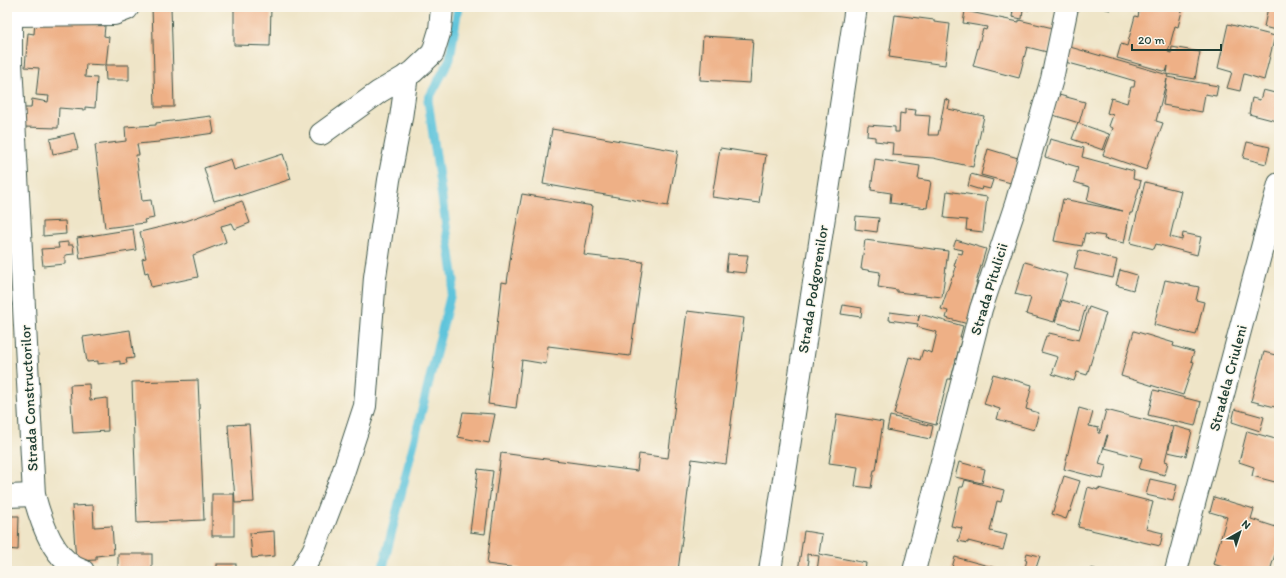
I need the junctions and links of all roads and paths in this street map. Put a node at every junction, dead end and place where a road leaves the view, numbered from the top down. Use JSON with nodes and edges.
{"nodes":[{"id":1,"x":128,"y":7,"type":"edge"},
{"id":2,"x":442,"y":7,"type":"edge"},
{"id":3,"x":856,"y":7,"type":"edge"},
{"id":4,"x":1067,"y":7,"type":"edge"},
{"id":5,"x":11,"y":11,"type":"edge"},
{"id":6,"x":9,"y":63,"type":"edge"},
{"id":7,"x":406,"y":76,"type":"junction"},
{"id":8,"x":321,"y":134,"type":"dead end"},
{"id":9,"x":1279,"y":184,"type":"edge"},
{"id":10,"x":34,"y":495,"type":"junction"},
{"id":11,"x":7,"y":496,"type":"edge"},
{"id":12,"x":83,"y":571,"type":"edge"},
{"id":13,"x":302,"y":571,"type":"edge"},
{"id":14,"x":770,"y":571,"type":"edge"},
{"id":15,"x":914,"y":571,"type":"edge"},
{"id":16,"x":1176,"y":571,"type":"edge"}],
"edges":[{"from":1,"to":5,"type":"street","name":"Strada Constructorilor"},
{"from":2,"to":7,"type":"street"},
{"from":3,"to":14,"type":"street","name":"Strada Podgorenilor"},
{"from":4,"to":15,"type":"street","name":"Strada Pitulicii"},
{"from":5,"to":6,"type":"street","name":"Strada Constructorilor"},
{"from":6,"to":10,"type":"street","name":"Strada Constructorilor"},
{"from":7,"to":8,"type":"street"},
{"from":7,"to":13,"type":"street"},
{"from":9,"to":16,"type":"street","name":"Stradela Criuleni"},
{"from":10,"to":11,"type":"street"},
{"from":10,"to":12,"type":"street","name":"Strada Constructorilor"}]}
